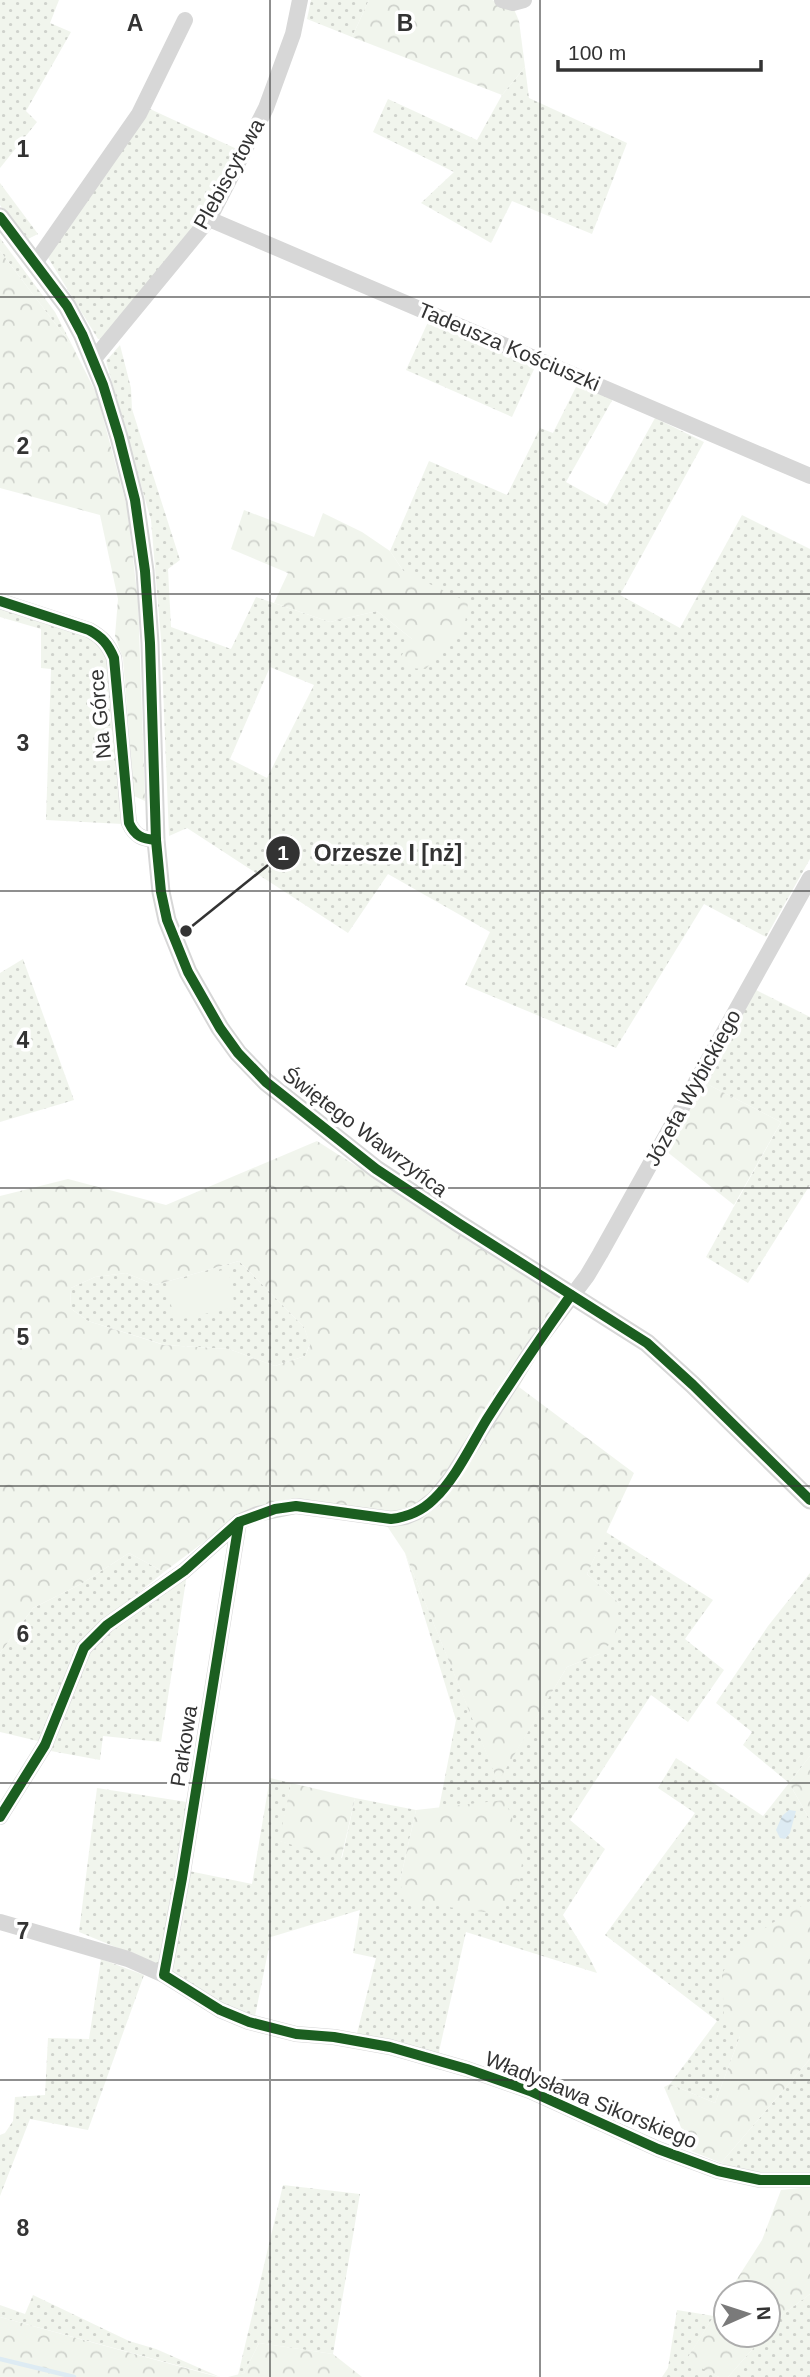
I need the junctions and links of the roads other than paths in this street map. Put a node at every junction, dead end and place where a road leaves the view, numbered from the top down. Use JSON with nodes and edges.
{"nodes":[{"id":1,"x":300,"y":0,"type":"edge"},
{"id":2,"x":502,"y":0,"type":"edge"},
{"id":3,"x":524,"y":0,"type":"edge"},
{"id":4,"x":186,"y":20,"type":"dead end"},
{"id":5,"x":0,"y":217,"type":"edge"},
{"id":6,"x":209,"y":219,"type":"junction"},
{"id":7,"x":35,"y":263,"type":"junction"},
{"id":8,"x":93,"y":360,"type":"junction"},
{"id":9,"x":810,"y":476,"type":"edge"},
{"id":10,"x":0,"y":601,"type":"edge"},
{"id":11,"x":156,"y":840,"type":"junction"},
{"id":12,"x":810,"y":878,"type":"edge"},
{"id":13,"x":571,"y":1295,"type":"junction"},
{"id":14,"x":810,"y":1500,"type":"edge"},
{"id":15,"x":239,"y":1522,"type":"junction"},
{"id":16,"x":0,"y":1817,"type":"edge"},
{"id":17,"x":0,"y":1922,"type":"edge"},
{"id":18,"x":164,"y":1975,"type":"junction"},
{"id":19,"x":810,"y":2180,"type":"edge"}],
"edges":[{"from":1,"to":6,"type":"street","name":"Plebiscytowa"},
{"from":2,"to":3,"type":"street"},
{"from":4,"to":7,"type":"street"},
{"from":5,"to":7,"type":"street","name":"Świętego Wawrzyńca"},
{"from":6,"to":8,"type":"street","name":"Plebiscytowa"},
{"from":6,"to":9,"type":"street","name":"Tadeusza Kościuszki"},
{"from":7,"to":8,"type":"street","name":"Świętego Wawrzyńca"},
{"from":8,"to":11,"type":"street","name":"Świętego Wawrzyńca"},
{"from":10,"to":11,"type":"street","name":"Na Górce"},
{"from":11,"to":13,"type":"street","name":"Świętego Wawrzyńca"},
{"from":12,"to":13,"type":"street","name":"Józefa Wybickiego"},
{"from":13,"to":14,"type":"street","name":"Świętego Wawrzyńca"},
{"from":13,"to":15,"type":"street"},
{"from":15,"to":16,"type":"street"},
{"from":15,"to":18,"type":"street","name":"Parkowa"},
{"from":17,"to":18,"type":"street","name":"Władysława Sikorskiego"},
{"from":18,"to":19,"type":"street","name":"Władysława Sikorskiego"}]}
